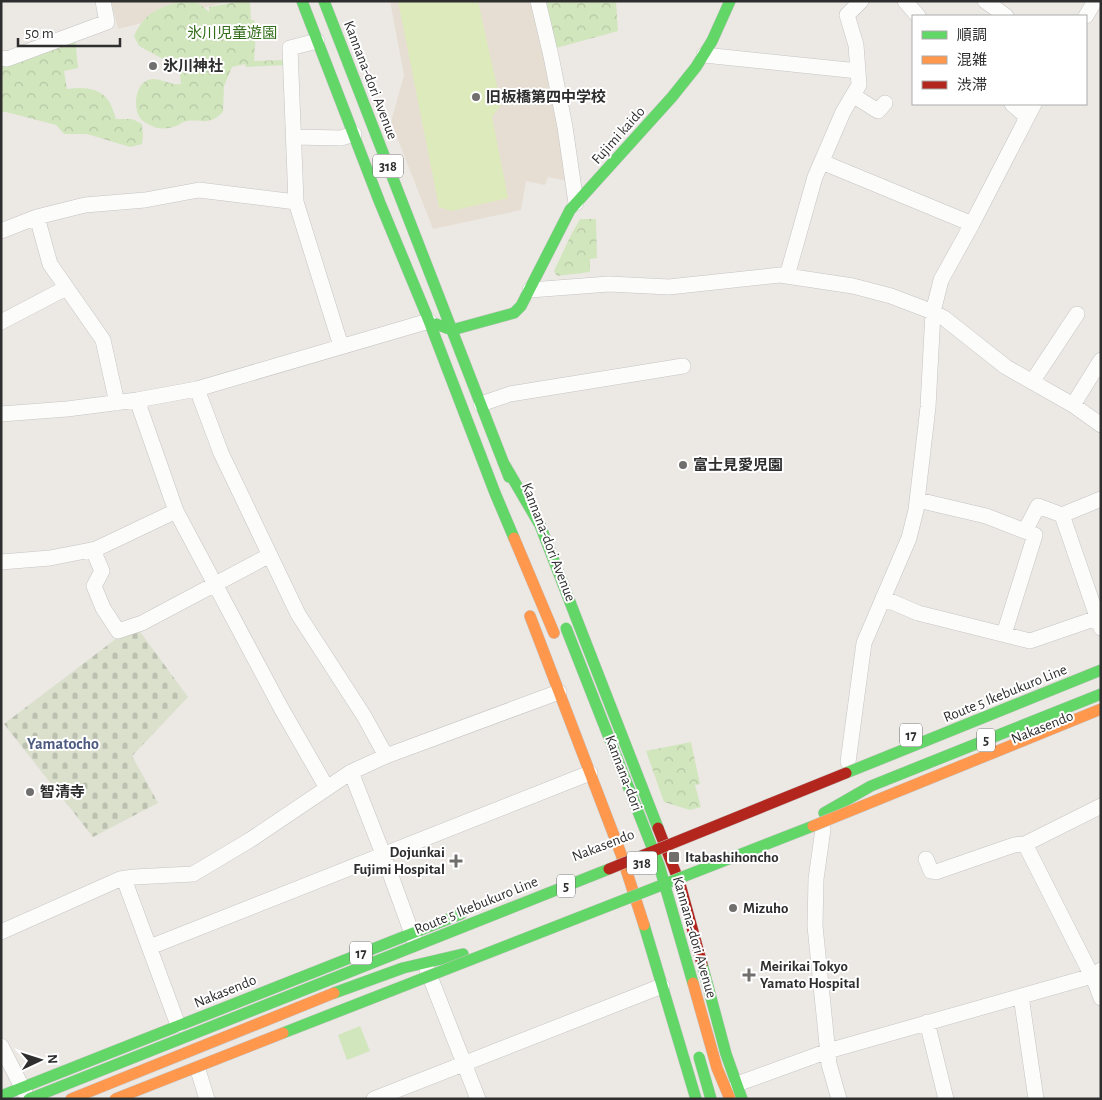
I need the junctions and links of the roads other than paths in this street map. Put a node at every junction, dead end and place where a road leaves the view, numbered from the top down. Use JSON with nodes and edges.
{"nodes":[{"id":1,"x":103,"y":1,"type":"edge"},
{"id":2,"x":302,"y":1,"type":"edge"},
{"id":3,"x":324,"y":1,"type":"edge"},
{"id":4,"x":538,"y":1,"type":"edge"},
{"id":5,"x":730,"y":1,"type":"edge"},
{"id":6,"x":861,"y":1,"type":"edge"},
{"id":7,"x":905,"y":1,"type":"edge"},
{"id":8,"x":985,"y":1,"type":"edge"},
{"id":9,"x":1095,"y":1,"type":"edge"},
{"id":10,"x":917,"y":15,"type":"edge"},
{"id":11,"x":1005,"y":15,"type":"edge"},
{"id":12,"x":1087,"y":15,"type":"edge"},
{"id":13,"x":317,"y":40,"type":"junction"},
{"id":14,"x":704,"y":55,"type":"junction"},
{"id":15,"x":1,"y":58,"type":"edge"},
{"id":16,"x":858,"y":71,"type":"junction"},
{"id":17,"x":854,"y":96,"type":"junction"},
{"id":18,"x":885,"y":103,"type":"dead end"},
{"id":19,"x":1015,"y":105,"type":"edge"},
{"id":20,"x":1030,"y":110,"type":"edge"},
{"id":21,"x":354,"y":134,"type":"junction"},
{"id":22,"x":294,"y":137,"type":"junction"},
{"id":23,"x":822,"y":162,"type":"junction"},
{"id":24,"x":296,"y":202,"type":"junction"},
{"id":25,"x":576,"y":203,"type":"junction"},
{"id":26,"x":37,"y":217,"type":"junction"},
{"id":27,"x":972,"y":224,"type":"junction"},
{"id":28,"x":1,"y":231,"type":"edge"},
{"id":29,"x":787,"y":276,"type":"junction"},
{"id":30,"x":66,"y":288,"type":"junction"},
{"id":31,"x":530,"y":290,"type":"junction"},
{"id":32,"x":933,"y":312,"type":"junction"},
{"id":33,"x":1078,"y":314,"type":"dead end"},
{"id":34,"x":429,"y":321,"type":"junction"},
{"id":35,"x":1,"y":322,"type":"edge"},
{"id":36,"x":452,"y":330,"type":"junction"},
{"id":37,"x":341,"y":346,"type":"junction"},
{"id":38,"x":1101,"y":360,"type":"edge"},
{"id":39,"x":683,"y":366,"type":"dead end"},
{"id":40,"x":1032,"y":382,"type":"junction"},
{"id":41,"x":197,"y":389,"type":"junction"},
{"id":42,"x":137,"y":400,"type":"junction"},
{"id":43,"x":117,"y":403,"type":"junction"},
{"id":44,"x":481,"y":404,"type":"junction"},
{"id":45,"x":1073,"y":405,"type":"junction"},
{"id":46,"x":1,"y":414,"type":"edge"},
{"id":47,"x":1101,"y":425,"type":"edge"},
{"id":48,"x":503,"y":462,"type":"junction"},
{"id":49,"x":495,"y":493,"type":"junction"},
{"id":50,"x":1101,"y":498,"type":"edge"},
{"id":51,"x":918,"y":500,"type":"junction"},
{"id":52,"x":176,"y":511,"type":"junction"},
{"id":53,"x":1062,"y":514,"type":"junction"},
{"id":54,"x":528,"y":527,"type":"dead end"},
{"id":55,"x":1025,"y":531,"type":"junction"},
{"id":56,"x":500,"y":532,"type":"dead end"},
{"id":57,"x":93,"y":550,"type":"junction"},
{"id":58,"x":270,"y":555,"type":"junction"},
{"id":59,"x":1,"y":562,"type":"edge"},
{"id":60,"x":215,"y":585,"type":"junction"},
{"id":61,"x":882,"y":598,"type":"junction"},
{"id":62,"x":526,"y":606,"type":"dead end"},
{"id":63,"x":1099,"y":623,"type":"edge"},
{"id":64,"x":564,"y":624,"type":"dead end"},
{"id":65,"x":1004,"y":634,"type":"junction"},
{"id":66,"x":555,"y":638,"type":"dead end"},
{"id":67,"x":1101,"y":660,"type":"edge"},
{"id":68,"x":1101,"y":664,"type":"edge"},
{"id":69,"x":1101,"y":670,"type":"edge"},
{"id":70,"x":559,"y":692,"type":"junction"},
{"id":71,"x":1101,"y":694,"type":"edge"},
{"id":72,"x":1101,"y":709,"type":"edge"},
{"id":73,"x":1101,"y":720,"type":"edge"},
{"id":74,"x":386,"y":756,"type":"junction"},
{"id":75,"x":848,"y":762,"type":"junction"},
{"id":76,"x":350,"y":772,"type":"junction"},
{"id":77,"x":590,"y":773,"type":"junction"},
{"id":78,"x":327,"y":788,"type":"junction"},
{"id":79,"x":1101,"y":806,"type":"edge"},
{"id":80,"x":722,"y":813,"type":"junction"},
{"id":81,"x":823,"y":830,"type":"junction"},
{"id":82,"x":663,"y":838,"type":"junction"},
{"id":83,"x":1025,"y":844,"type":"junction"},
{"id":84,"x":635,"y":845,"type":"dead end"},
{"id":85,"x":383,"y":854,"type":"junction"},
{"id":86,"x":622,"y":854,"type":"junction"},
{"id":87,"x":745,"y":859,"type":"junction"},
{"id":88,"x":926,"y":859,"type":"dead end"},
{"id":89,"x":642,"y":863,"type":"dead end"},
{"id":90,"x":124,"y":879,"type":"junction"},
{"id":91,"x":649,"y":881,"type":"dead end"},
{"id":92,"x":680,"y":884,"type":"junction"},
{"id":93,"x":510,"y":896,"type":"dead end"},
{"id":94,"x":654,"y":900,"type":"dead end"},
{"id":95,"x":637,"y":901,"type":"junction"},
{"id":96,"x":474,"y":909,"type":"dead end"},
{"id":97,"x":1,"y":932,"type":"edge"},
{"id":98,"x":412,"y":933,"type":"junction"},
{"id":99,"x":552,"y":933,"type":"junction"},
{"id":100,"x":150,"y":947,"type":"junction"},
{"id":101,"x":425,"y":963,"type":"junction"},
{"id":102,"x":1098,"y":974,"type":"edge"},
{"id":103,"x":431,"y":978,"type":"junction"},
{"id":104,"x":662,"y":986,"type":"junction"},
{"id":105,"x":1021,"y":996,"type":"junction"},
{"id":106,"x":1101,"y":998,"type":"edge"},
{"id":107,"x":927,"y":1022,"type":"junction"},
{"id":108,"x":178,"y":1025,"type":"junction"},
{"id":109,"x":695,"y":1044,"type":"dead end"},
{"id":110,"x":1,"y":1046,"type":"edge"},
{"id":111,"x":828,"y":1051,"type":"junction"},
{"id":112,"x":465,"y":1064,"type":"junction"},
{"id":113,"x":198,"y":1070,"type":"junction"},
{"id":114,"x":737,"y":1084,"type":"junction"},
{"id":115,"x":1,"y":1096,"type":"edge"},
{"id":116,"x":23,"y":1096,"type":"edge"},
{"id":117,"x":71,"y":1099,"type":"edge"},
{"id":118,"x":115,"y":1099,"type":"edge"},
{"id":119,"x":127,"y":1099,"type":"edge"},
{"id":120,"x":208,"y":1099,"type":"edge"},
{"id":121,"x":374,"y":1099,"type":"edge"},
{"id":122,"x":478,"y":1099,"type":"edge"},
{"id":123,"x":696,"y":1099,"type":"edge"},
{"id":124,"x":711,"y":1099,"type":"edge"},
{"id":125,"x":730,"y":1099,"type":"edge"},
{"id":126,"x":742,"y":1099,"type":"edge"},
{"id":127,"x":840,"y":1099,"type":"edge"},
{"id":128,"x":946,"y":1099,"type":"edge"},
{"id":129,"x":1036,"y":1099,"type":"edge"}],
"edges":[{"from":1,"to":15,"type":"street"},
{"from":2,"to":13,"type":"main road","name":"Kannana-dori Avenue","number":"318"},
{"from":3,"to":36,"type":"main road","name":"Kannana-dori Avenue","number":"318"},
{"from":4,"to":25,"type":"street"},
{"from":5,"to":14,"type":"main road","name":"Fujimi kaido"},
{"from":6,"to":16,"type":"street"},
{"from":7,"to":10,"type":"street"},
{"from":8,"to":11,"type":"street"},
{"from":9,"to":12,"type":"street"},
{"from":13,"to":21,"type":"main road","name":"Kannana-dori Avenue","number":"318"},
{"from":13,"to":22,"type":"street"},
{"from":14,"to":16,"type":"street"},
{"from":14,"to":25,"type":"main road","name":"Fujimi kaido"},
{"from":16,"to":17,"type":"street"},
{"from":17,"to":18,"type":"street"},
{"from":17,"to":23,"type":"street"},
{"from":19,"to":20,"type":"street"},
{"from":20,"to":27,"type":"street"},
{"from":21,"to":22,"type":"street"},
{"from":21,"to":34,"type":"main road","name":"Kannana-dori Avenue","number":"318"},
{"from":22,"to":24,"type":"street"},
{"from":23,"to":27,"type":"street"},
{"from":23,"to":29,"type":"street"},
{"from":24,"to":26,"type":"street"},
{"from":24,"to":37,"type":"street"},
{"from":25,"to":31,"type":"main road","name":"Fujimi kaido"},
{"from":26,"to":28,"type":"street"},
{"from":26,"to":30,"type":"street"},
{"from":27,"to":32,"type":"street"},
{"from":29,"to":31,"type":"street"},
{"from":29,"to":32,"type":"street"},
{"from":30,"to":35,"type":"street"},
{"from":30,"to":43,"type":"street"},
{"from":31,"to":36,"type":"main road","name":"Fujimi kaido"},
{"from":32,"to":40,"type":"street"},
{"from":32,"to":51,"type":"street"},
{"from":33,"to":40,"type":"street"},
{"from":34,"to":36,"type":"main road"},
{"from":34,"to":37,"type":"street"},
{"from":34,"to":49,"type":"main road","name":"Kannana-dori Avenue","number":"318"},
{"from":36,"to":44,"type":"main road","name":"Kannana-dori Avenue","number":"318"},
{"from":37,"to":41,"type":"street"},
{"from":38,"to":45,"type":"street"},
{"from":39,"to":44,"type":"street"},
{"from":40,"to":45,"type":"street"},
{"from":41,"to":42,"type":"street"},
{"from":41,"to":58,"type":"street"},
{"from":42,"to":43,"type":"street"},
{"from":42,"to":52,"type":"street"},
{"from":43,"to":46,"type":"street"},
{"from":44,"to":48,"type":"main road","name":"Kannana-dori Avenue","number":"318"},
{"from":45,"to":47,"type":"street"},
{"from":48,"to":54,"type":"main road","name":"Kannana-dori Avenue","number":"318"},
{"from":48,"to":82,"type":"main road"},
{"from":49,"to":56,"type":"main road"},
{"from":49,"to":66,"type":"main road","name":"Kannana-dori Avenue","number":"318"},
{"from":50,"to":53,"type":"street"},
{"from":51,"to":55,"type":"street"},
{"from":51,"to":61,"type":"street"},
{"from":52,"to":57,"type":"street"},
{"from":52,"to":60,"type":"street"},
{"from":53,"to":55,"type":"street"},
{"from":53,"to":63,"type":"street"},
{"from":55,"to":65,"type":"street"},
{"from":57,"to":59,"type":"street"},
{"from":57,"to":60,"type":"street"},
{"from":58,"to":60,"type":"street"},
{"from":58,"to":74,"type":"street"},
{"from":60,"to":78,"type":"street"},
{"from":61,"to":65,"type":"street"},
{"from":61,"to":75,"type":"street"},
{"from":62,"to":70,"type":"main road"},
{"from":63,"to":65,"type":"street"},
{"from":64,"to":125,"type":"main road","name":"Kannana-dori Avenue","number":"318","bridge":true},
{"from":67,"to":75,"type":"main road","name":"Nakasendo","number":"17"},
{"from":68,"to":80,"type":"main road","number":"17"},
{"from":69,"to":116,"type":"main road","name":"Route 5 Ikebukuro Line","number":"5","bridge":true},
{"from":70,"to":74,"type":"street"},
{"from":70,"to":77,"type":"main road"},
{"from":71,"to":87,"type":"main road","number":"5"},
{"from":72,"to":118,"type":"main road","number":"5","bridge":true},
{"from":73,"to":81,"type":"main road","name":"Nakasendo"},
{"from":74,"to":76,"type":"street"},
{"from":75,"to":80,"type":"main road","name":"Nakasendo","number":"17"},
{"from":76,"to":78,"type":"street"},
{"from":76,"to":85,"type":"street"},
{"from":77,"to":85,"type":"street"},
{"from":77,"to":86,"type":"main road"},
{"from":78,"to":90,"type":"street"},
{"from":79,"to":83,"type":"street"},
{"from":80,"to":82,"type":"main road","name":"Nakasendo","number":"17"},
{"from":81,"to":87,"type":"main road","name":"Nakasendo"},
{"from":81,"to":111,"type":"street"},
{"from":82,"to":86,"type":"main road","name":"Nakasendo","number":"17"},
{"from":82,"to":92,"type":"main road"},
{"from":83,"to":88,"type":"street"},
{"from":83,"to":102,"type":"street"},
{"from":84,"to":89,"type":"main road","number":"318"},
{"from":85,"to":98,"type":"street"},
{"from":85,"to":100,"type":"street"},
{"from":86,"to":93,"type":"main road","name":"Nakasendo","number":"17"},
{"from":86,"to":95,"type":"main road"},
{"from":87,"to":92,"type":"main road","name":"Nakasendo"},
{"from":90,"to":97,"type":"street"},
{"from":90,"to":100,"type":"street"},
{"from":91,"to":94,"type":"main road","number":"318"},
{"from":92,"to":95,"type":"main road","name":"Nakasendo"},
{"from":92,"to":114,"type":"main road"},
{"from":95,"to":99,"type":"main road","name":"Nakasendo"},
{"from":95,"to":104,"type":"main road"},
{"from":96,"to":98,"type":"main road","name":"Nakasendo","number":"17"},
{"from":98,"to":101,"type":"street"},
{"from":98,"to":108,"type":"main road","name":"Nakasendo","number":"17"},
{"from":99,"to":101,"type":"main road"},
{"from":99,"to":103,"type":"main road","name":"Nakasendo"},
{"from":100,"to":108,"type":"street"},
{"from":101,"to":103,"type":"street"},
{"from":101,"to":117,"type":"main road"},
{"from":102,"to":105,"type":"street"},
{"from":102,"to":106,"type":"street"},
{"from":103,"to":112,"type":"street"},
{"from":103,"to":113,"type":"main road","name":"Nakasendo"},
{"from":104,"to":112,"type":"street"},
{"from":104,"to":123,"type":"main road"},
{"from":105,"to":107,"type":"street"},
{"from":105,"to":129,"type":"street"},
{"from":107,"to":111,"type":"street"},
{"from":107,"to":128,"type":"street"},
{"from":108,"to":116,"type":"main road","name":"Nakasendo","number":"17"},
{"from":109,"to":124,"type":"main road","bridge":true},
{"from":110,"to":116,"type":"street"},
{"from":111,"to":114,"type":"street"},
{"from":111,"to":127,"type":"street"},
{"from":112,"to":121,"type":"street"},
{"from":112,"to":122,"type":"street"},
{"from":113,"to":119,"type":"main road","name":"Nakasendo"},
{"from":113,"to":120,"type":"street"},
{"from":114,"to":126,"type":"main road"},
{"from":115,"to":116,"type":"main road","name":"Nakasendo","number":"17"}]}
